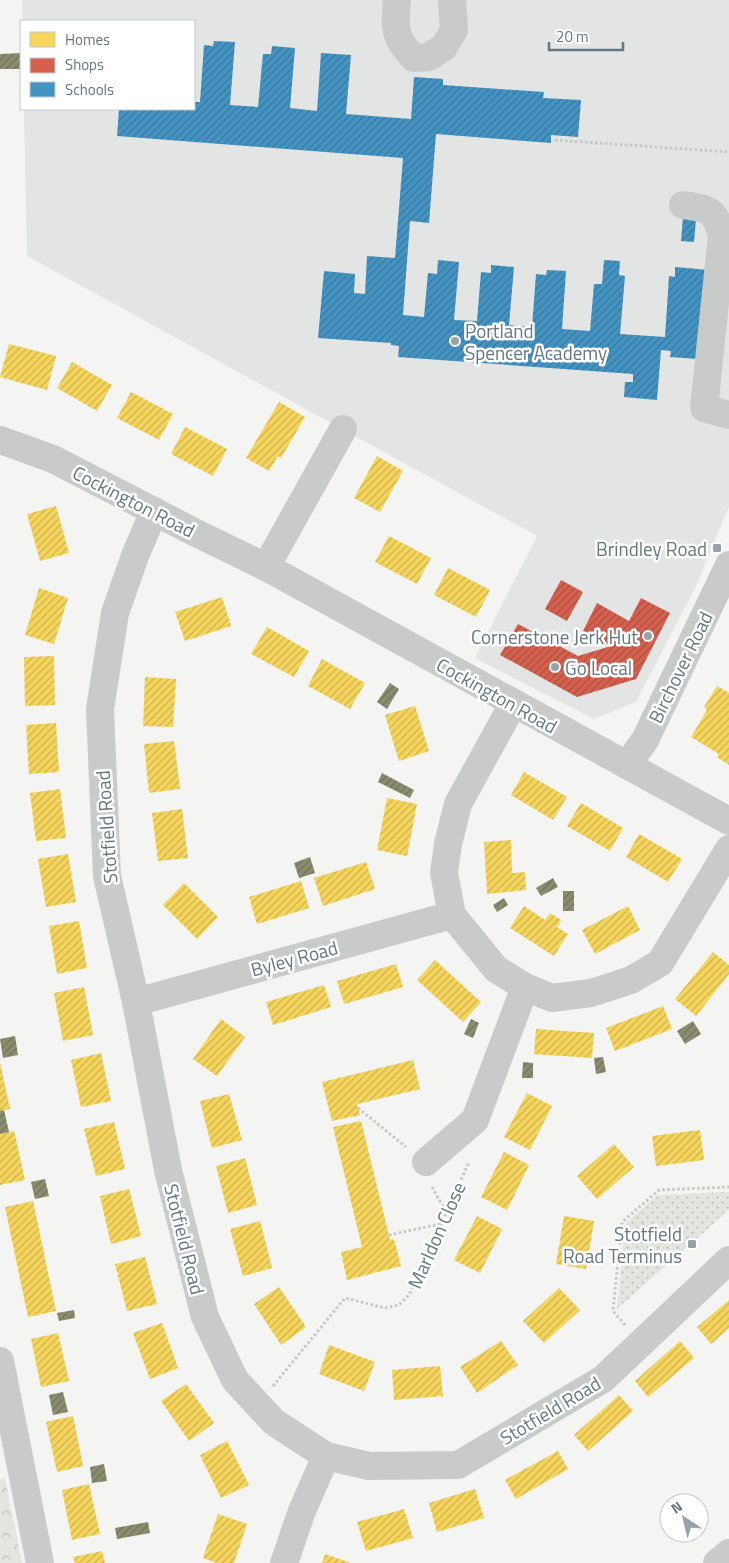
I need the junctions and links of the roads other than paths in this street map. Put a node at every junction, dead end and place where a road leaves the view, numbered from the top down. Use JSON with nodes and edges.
{"nodes":[{"id":1,"x":397,"y":0,"type":"edge"},
{"id":2,"x":452,"y":0,"type":"edge"},
{"id":3,"x":683,"y":205,"type":"dead end"},
{"id":4,"x":729,"y":415,"type":"edge"},
{"id":5,"x":343,"y":429,"type":"dead end"},
{"id":6,"x":0,"y":440,"type":"edge"},
{"id":7,"x":154,"y":511,"type":"junction"},
{"id":8,"x":729,"y":565,"type":"edge"},
{"id":9,"x":266,"y":567,"type":"junction"},
{"id":10,"x":513,"y":704,"type":"junction"},
{"id":11,"x":627,"y":765,"type":"junction"},
{"id":12,"x":729,"y":821,"type":"edge"},
{"id":13,"x":729,"y":849,"type":"edge"},
{"id":14,"x":452,"y":915,"type":"junction"},
{"id":15,"x":525,"y":987,"type":"junction"},
{"id":16,"x":136,"y":1002,"type":"junction"},
{"id":17,"x":426,"y":1162,"type":"road end"},
{"id":18,"x":729,"y":1260,"type":"edge"},
{"id":19,"x":0,"y":1361,"type":"edge"},
{"id":20,"x":8,"y":1440,"type":"edge"},
{"id":21,"x":326,"y":1456,"type":"junction"},
{"id":22,"x":729,"y":1553,"type":"edge"},
{"id":23,"x":40,"y":1563,"type":"edge"},
{"id":24,"x":284,"y":1563,"type":"edge"},
{"id":25,"x":717,"y":1563,"type":"edge"}],
"edges":[{"from":1,"to":2,"type":"street"},
{"from":3,"to":4,"type":"street"},
{"from":5,"to":9,"type":"street"},
{"from":6,"to":7,"type":"street","name":"Cockington Road"},
{"from":7,"to":9,"type":"street","name":"Cockington Road"},
{"from":7,"to":16,"type":"street","name":"Stotfield Road"},
{"from":8,"to":11,"type":"street","name":"Birchover Road"},
{"from":9,"to":10,"type":"street","name":"Cockington Road"},
{"from":10,"to":11,"type":"street","name":"Cockington Road"},
{"from":10,"to":14,"type":"street"},
{"from":11,"to":12,"type":"street","name":"Cockington Road"},
{"from":13,"to":15,"type":"street"},
{"from":14,"to":15,"type":"street"},
{"from":14,"to":16,"type":"street","name":"Byley Road"},
{"from":15,"to":17,"type":"street","name":"Marldon Close"},
{"from":16,"to":21,"type":"street","name":"Stotfield Road"},
{"from":18,"to":21,"type":"street","name":"Stotfield Road"},
{"from":19,"to":20,"type":"street"},
{"from":20,"to":23,"type":"street"},
{"from":21,"to":24,"type":"street"},
{"from":22,"to":25,"type":"street"}]}
